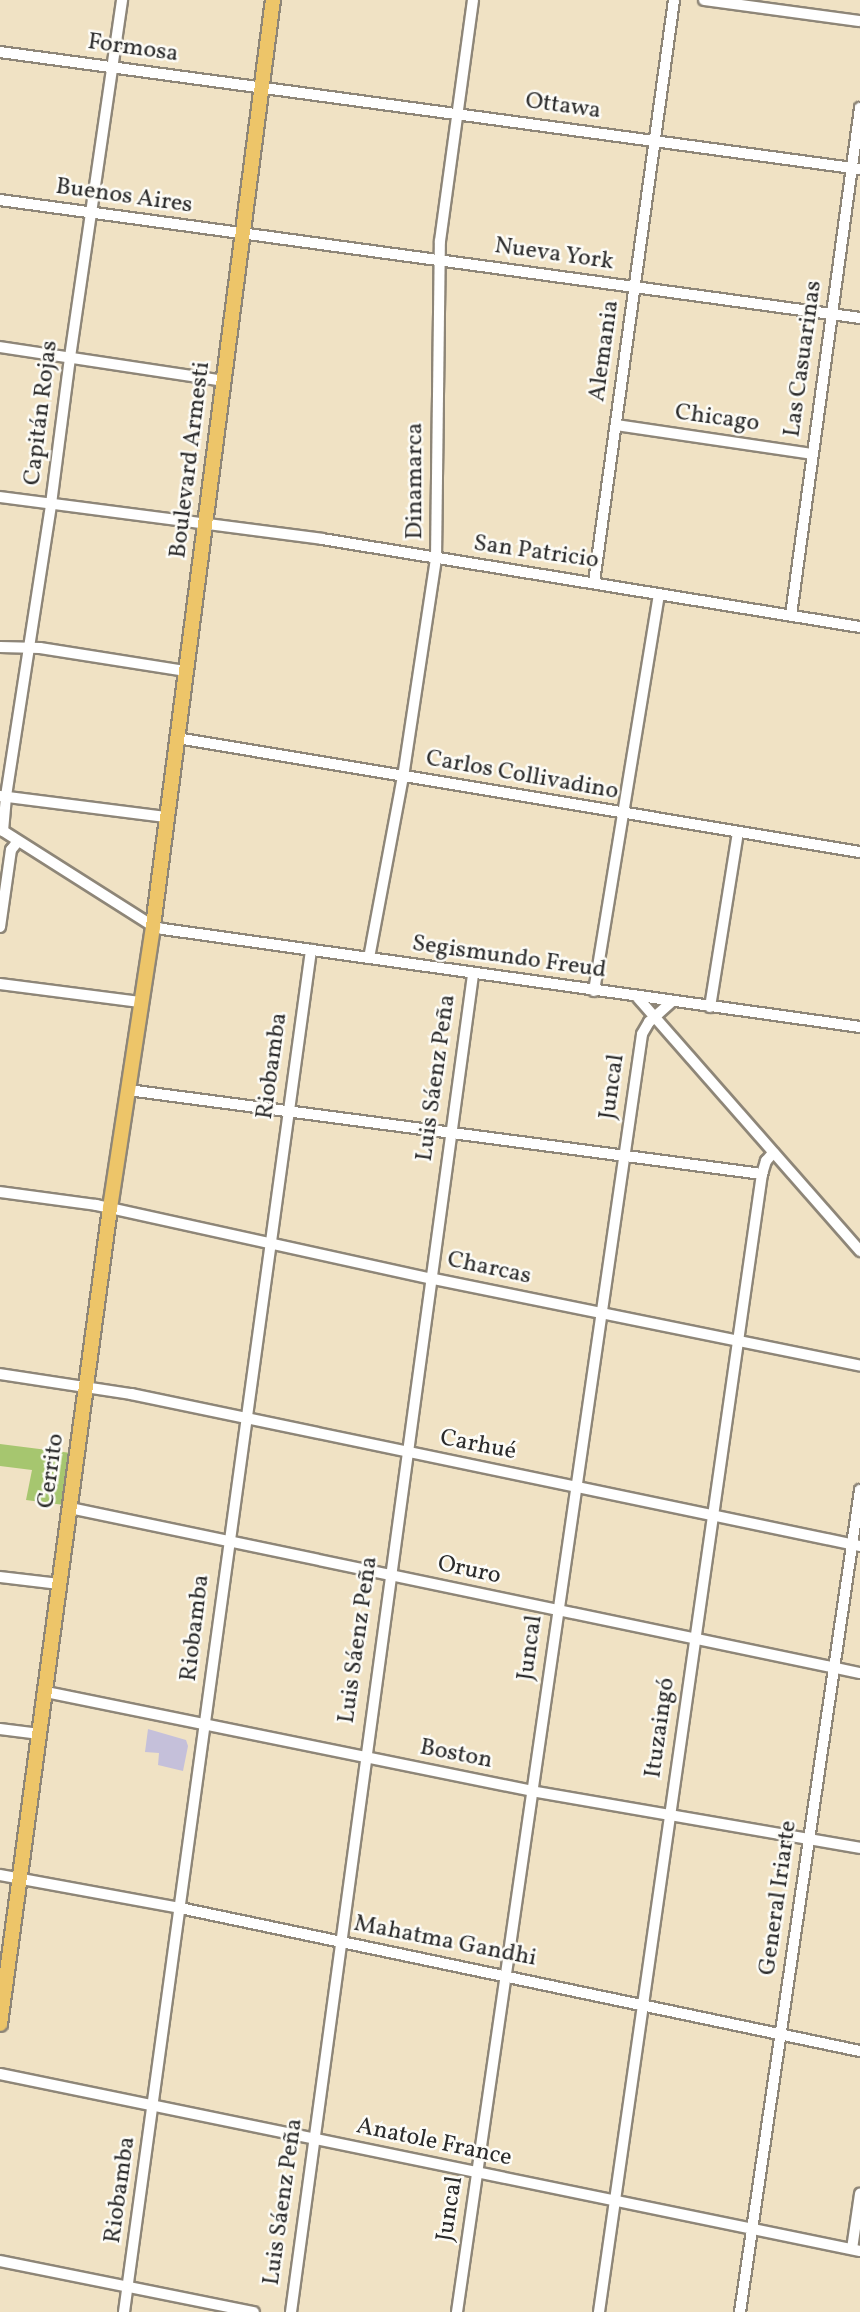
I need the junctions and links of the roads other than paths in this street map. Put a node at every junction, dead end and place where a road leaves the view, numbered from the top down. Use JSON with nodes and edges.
{"nodes":[{"id":1,"x":122,"y":0,"type":"edge"},
{"id":2,"x":273,"y":0,"type":"edge"},
{"id":3,"x":473,"y":0,"type":"edge"},
{"id":4,"x":674,"y":0,"type":"edge"},
{"id":5,"x":704,"y":0,"type":"edge"},
{"id":6,"x":860,"y":21,"type":"edge"},
{"id":7,"x":0,"y":52,"type":"edge"},
{"id":8,"x":112,"y":67,"type":"junction"},
{"id":9,"x":261,"y":89,"type":"junction"},
{"id":10,"x":860,"y":108,"type":"edge"},
{"id":11,"x":456,"y":114,"type":"junction"},
{"id":12,"x":654,"y":141,"type":"junction"},
{"id":13,"x":856,"y":168,"type":"edge"},
{"id":14,"x":0,"y":200,"type":"edge"},
{"id":15,"x":92,"y":213,"type":"junction"},
{"id":16,"x":243,"y":234,"type":"junction"},
{"id":17,"x":438,"y":261,"type":"junction"},
{"id":18,"x":635,"y":287,"type":"junction"},
{"id":19,"x":832,"y":314,"type":"junction"},
{"id":20,"x":860,"y":318,"type":"edge"},
{"id":21,"x":0,"y":347,"type":"edge"},
{"id":22,"x":70,"y":357,"type":"junction"},
{"id":23,"x":224,"y":380,"type":"junction"},
{"id":24,"x":616,"y":425,"type":"junction"},
{"id":25,"x":811,"y":454,"type":"junction"},
{"id":26,"x":0,"y":497,"type":"edge"},
{"id":27,"x":51,"y":505,"type":"junction"},
{"id":28,"x":206,"y":523,"type":"junction"},
{"id":29,"x":436,"y":559,"type":"junction"},
{"id":30,"x":594,"y":582,"type":"junction"},
{"id":31,"x":659,"y":594,"type":"junction"},
{"id":32,"x":790,"y":615,"type":"junction"},
{"id":33,"x":860,"y":627,"type":"edge"},
{"id":34,"x":0,"y":647,"type":"edge"},
{"id":35,"x":28,"y":649,"type":"junction"},
{"id":36,"x":186,"y":671,"type":"junction"},
{"id":37,"x":177,"y":738,"type":"junction"},
{"id":38,"x":403,"y":777,"type":"junction"},
{"id":39,"x":3,"y":796,"type":"edge"},
{"id":40,"x":622,"y":814,"type":"junction"},
{"id":41,"x":166,"y":817,"type":"junction"},
{"id":42,"x":2,"y":830,"type":"edge"},
{"id":43,"x":738,"y":832,"type":"junction"},
{"id":44,"x":18,"y":841,"type":"junction"},
{"id":45,"x":860,"y":852,"type":"edge"},
{"id":46,"x":153,"y":926,"type":"junction"},
{"id":47,"x":0,"y":927,"type":"edge"},
{"id":48,"x":311,"y":950,"type":"junction"},
{"id":49,"x":369,"y":958,"type":"junction"},
{"id":50,"x":473,"y":974,"type":"junction"},
{"id":51,"x":0,"y":984,"type":"edge"},
{"id":52,"x":594,"y":991,"type":"junction"},
{"id":53,"x":638,"y":998,"type":"junction"},
{"id":54,"x":140,"y":1002,"type":"junction"},
{"id":55,"x":671,"y":1002,"type":"junction"},
{"id":56,"x":710,"y":1007,"type":"junction"},
{"id":57,"x":654,"y":1017,"type":"junction"},
{"id":58,"x":860,"y":1027,"type":"edge"},
{"id":59,"x":128,"y":1090,"type":"junction"},
{"id":60,"x":287,"y":1111,"type":"junction"},
{"id":61,"x":450,"y":1133,"type":"junction"},
{"id":62,"x":773,"y":1153,"type":"junction"},
{"id":63,"x":625,"y":1156,"type":"junction"},
{"id":64,"x":762,"y":1174,"type":"junction"},
{"id":65,"x":0,"y":1192,"type":"edge"},
{"id":66,"x":110,"y":1208,"type":"junction"},
{"id":67,"x":271,"y":1241,"type":"junction"},
{"id":68,"x":860,"y":1251,"type":"edge"},
{"id":69,"x":429,"y":1278,"type":"junction"},
{"id":70,"x":601,"y":1314,"type":"junction"},
{"id":71,"x":739,"y":1342,"type":"junction"},
{"id":72,"x":860,"y":1366,"type":"edge"},
{"id":73,"x":0,"y":1374,"type":"edge"},
{"id":74,"x":88,"y":1386,"type":"junction"},
{"id":75,"x":246,"y":1419,"type":"junction"},
{"id":76,"x":406,"y":1453,"type":"junction"},
{"id":77,"x":575,"y":1486,"type":"junction"},
{"id":78,"x":860,"y":1490,"type":"edge"},
{"id":79,"x":70,"y":1508,"type":"junction"},
{"id":80,"x":714,"y":1516,"type":"junction"},
{"id":81,"x":229,"y":1542,"type":"junction"},
{"id":82,"x":856,"y":1545,"type":"edge"},
{"id":83,"x":389,"y":1575,"type":"junction"},
{"id":84,"x":0,"y":1577,"type":"edge"},
{"id":85,"x":59,"y":1584,"type":"junction"},
{"id":86,"x":558,"y":1611,"type":"junction"},
{"id":87,"x":694,"y":1639,"type":"junction"},
{"id":88,"x":833,"y":1668,"type":"junction"},
{"id":89,"x":860,"y":1673,"type":"edge"},
{"id":90,"x":46,"y":1692,"type":"junction"},
{"id":91,"x":205,"y":1726,"type":"junction"},
{"id":92,"x":0,"y":1729,"type":"edge"},
{"id":93,"x":40,"y":1734,"type":"junction"},
{"id":94,"x":365,"y":1759,"type":"junction"},
{"id":95,"x":531,"y":1791,"type":"junction"},
{"id":96,"x":670,"y":1815,"type":"junction"},
{"id":97,"x":808,"y":1839,"type":"junction"},
{"id":98,"x":860,"y":1848,"type":"edge"},
{"id":99,"x":0,"y":1875,"type":"edge"},
{"id":100,"x":20,"y":1878,"type":"junction"},
{"id":101,"x":180,"y":1908,"type":"junction"},
{"id":102,"x":341,"y":1943,"type":"junction"},
{"id":103,"x":505,"y":1976,"type":"junction"},
{"id":104,"x":642,"y":2004,"type":"junction"},
{"id":105,"x":0,"y":2024,"type":"edge"},
{"id":106,"x":780,"y":2033,"type":"junction"},
{"id":107,"x":860,"y":2051,"type":"edge"},
{"id":108,"x":0,"y":2074,"type":"edge"},
{"id":109,"x":154,"y":2107,"type":"junction"},
{"id":110,"x":314,"y":2139,"type":"junction"},
{"id":111,"x":478,"y":2173,"type":"junction"},
{"id":112,"x":860,"y":2194,"type":"edge"},
{"id":113,"x":615,"y":2201,"type":"junction"},
{"id":114,"x":751,"y":2229,"type":"junction"},
{"id":115,"x":856,"y":2250,"type":"edge"},
{"id":116,"x":0,"y":2261,"type":"edge"},
{"id":117,"x":128,"y":2285,"type":"junction"},
{"id":118,"x":124,"y":2312,"type":"edge"},
{"id":119,"x":254,"y":2312,"type":"edge"},
{"id":120,"x":291,"y":2312,"type":"edge"},
{"id":121,"x":457,"y":2312,"type":"edge"},
{"id":122,"x":599,"y":2312,"type":"edge"},
{"id":123,"x":740,"y":2312,"type":"edge"}],
"edges":[{"from":1,"to":8,"type":"street","name":"Capitán Rojas"},
{"from":2,"to":9,"type":"main road","name":"Boulevard Armesti"},
{"from":3,"to":11,"type":"street","name":"Dinamarca"},
{"from":4,"to":12,"type":"street","name":"Alemania"},
{"from":5,"to":6,"type":"street"},
{"from":7,"to":8,"type":"street","name":"Formosa"},
{"from":8,"to":9,"type":"street","name":"Formosa"},
{"from":8,"to":15,"type":"street","name":"Capitán Rojas"},
{"from":9,"to":11,"type":"street","name":"Ottawa"},
{"from":9,"to":16,"type":"main road","name":"Boulevard Armesti"},
{"from":10,"to":13,"type":"street","name":"Las Casuarinas"},
{"from":11,"to":12,"type":"street","name":"Ottawa"},
{"from":11,"to":17,"type":"street","name":"Dinamarca"},
{"from":12,"to":13,"type":"street","name":"Ottawa"},
{"from":12,"to":18,"type":"street","name":"Alemania"},
{"from":13,"to":19,"type":"street","name":"Las Casuarinas"},
{"from":14,"to":15,"type":"street","name":"Buenos Aires"},
{"from":15,"to":16,"type":"street","name":"Buenos Aires"},
{"from":15,"to":22,"type":"street","name":"Capitán Rojas"},
{"from":16,"to":17,"type":"street","name":"Nueva York"},
{"from":16,"to":23,"type":"main road","name":"Boulevard Armesti"},
{"from":17,"to":18,"type":"street","name":"Nueva York"},
{"from":17,"to":29,"type":"street","name":"Dinamarca"},
{"from":18,"to":19,"type":"street","name":"Nueva York"},
{"from":18,"to":24,"type":"street","name":"Alemania"},
{"from":19,"to":20,"type":"street","name":"Nueva York"},
{"from":19,"to":25,"type":"street","name":"Las Casuarinas"},
{"from":21,"to":22,"type":"street"},
{"from":22,"to":23,"type":"street"},
{"from":22,"to":27,"type":"street","name":"Capitán Rojas"},
{"from":23,"to":28,"type":"main road","name":"Boulevard Armesti"},
{"from":24,"to":25,"type":"street","name":"Chicago"},
{"from":24,"to":30,"type":"street","name":"Alemania"},
{"from":25,"to":32,"type":"street","name":"Las Casuarinas"},
{"from":26,"to":27,"type":"street","name":"San Patricio"},
{"from":27,"to":28,"type":"street","name":"San Patricio"},
{"from":27,"to":35,"type":"street","name":"Capitán Rojas"},
{"from":28,"to":29,"type":"street","name":"San Patricio"},
{"from":28,"to":36,"type":"main road","name":"Boulevard Armesti"},
{"from":29,"to":30,"type":"street","name":"San Patricio"},
{"from":29,"to":38,"type":"street","name":"Dinamarca"},
{"from":30,"to":31,"type":"street","name":"San Patricio"},
{"from":31,"to":32,"type":"street","name":"San Patricio"},
{"from":31,"to":40,"type":"street"},
{"from":32,"to":33,"type":"street","name":"San Patricio"},
{"from":34,"to":35,"type":"street"},
{"from":35,"to":36,"type":"street"},
{"from":35,"to":39,"type":"street","name":"Capitán Rojas"},
{"from":36,"to":37,"type":"main road","name":"Boulevard Armesti"},
{"from":37,"to":38,"type":"street","name":"Carlos Collivadino"},
{"from":37,"to":41,"type":"main road","name":"Boulevard Armesti"},
{"from":38,"to":40,"type":"street","name":"Carlos Collivadino"},
{"from":38,"to":49,"type":"street","name":"Dinamarca"},
{"from":39,"to":41,"type":"street"},
{"from":39,"to":42,"type":"street","name":"Capitán Rojas"},
{"from":40,"to":43,"type":"street","name":"Carlos Collivadino"},
{"from":40,"to":52,"type":"street"},
{"from":41,"to":46,"type":"main road","name":"Boulevard Armesti"},
{"from":42,"to":44,"type":"street"},
{"from":43,"to":45,"type":"street","name":"Carlos Collivadino"},
{"from":43,"to":56,"type":"street"},
{"from":44,"to":46,"type":"street"},
{"from":44,"to":47,"type":"street"},
{"from":46,"to":48,"type":"street","name":"Segismundo Freud"},
{"from":46,"to":54,"type":"main road","name":"Cerrito"},
{"from":48,"to":49,"type":"street","name":"Segismundo Freud"},
{"from":48,"to":60,"type":"street","name":"Riobamba"},
{"from":49,"to":50,"type":"street","name":"Segismundo Freud"},
{"from":50,"to":52,"type":"street","name":"Segismundo Freud"},
{"from":50,"to":61,"type":"street","name":"Luis Sáenz Peña"},
{"from":51,"to":54,"type":"street"},
{"from":52,"to":53,"type":"street","name":"Segismundo Freud"},
{"from":53,"to":55,"type":"street","name":"Segismundo Freud"},
{"from":53,"to":57,"type":"street"},
{"from":54,"to":59,"type":"main road","name":"Cerrito"},
{"from":55,"to":56,"type":"street","name":"Segismundo Freud"},
{"from":55,"to":57,"type":"street","name":"Juncal"},
{"from":56,"to":58,"type":"street","name":"Segismundo Freud"},
{"from":57,"to":62,"type":"street"},
{"from":57,"to":63,"type":"street","name":"Juncal"},
{"from":59,"to":60,"type":"street"},
{"from":59,"to":66,"type":"main road","name":"Cerrito"},
{"from":60,"to":61,"type":"street"},
{"from":60,"to":67,"type":"street","name":"Riobamba"},
{"from":61,"to":63,"type":"street"},
{"from":61,"to":69,"type":"street","name":"Luis Sáenz Peña"},
{"from":62,"to":64,"type":"street","name":"Ituzaingó"},
{"from":62,"to":68,"type":"street"},
{"from":63,"to":64,"type":"street"},
{"from":63,"to":70,"type":"street","name":"Juncal"},
{"from":64,"to":71,"type":"street","name":"Ituzaingó"},
{"from":65,"to":66,"type":"street","name":"Charcas"},
{"from":66,"to":67,"type":"street","name":"Charcas"},
{"from":66,"to":74,"type":"main road","name":"Cerrito"},
{"from":67,"to":69,"type":"street","name":"Charcas"},
{"from":67,"to":75,"type":"street","name":"Riobamba"},
{"from":69,"to":70,"type":"street","name":"Charcas"},
{"from":69,"to":76,"type":"street","name":"Luis Sáenz Peña"},
{"from":70,"to":71,"type":"street","name":"Charcas"},
{"from":70,"to":77,"type":"street","name":"Juncal"},
{"from":71,"to":72,"type":"street","name":"Charcas"},
{"from":71,"to":80,"type":"street","name":"Ituzaingó"},
{"from":73,"to":74,"type":"street","name":"Carhué"},
{"from":74,"to":75,"type":"street","name":"Carhué"},
{"from":74,"to":79,"type":"main road","name":"Cerrito"},
{"from":75,"to":76,"type":"street","name":"Carhué"},
{"from":75,"to":81,"type":"street","name":"Riobamba"},
{"from":76,"to":77,"type":"street","name":"Carhué"},
{"from":76,"to":83,"type":"street","name":"Luis Sáenz Peña"},
{"from":77,"to":80,"type":"street","name":"Carhué"},
{"from":77,"to":86,"type":"street","name":"Juncal"},
{"from":78,"to":82,"type":"street","name":"General Iriarte"},
{"from":79,"to":81,"type":"street","name":"Oruro"},
{"from":79,"to":85,"type":"main road","name":"Cerrito"},
{"from":80,"to":82,"type":"street","name":"Carhué"},
{"from":80,"to":87,"type":"street","name":"Ituzaingó"},
{"from":81,"to":83,"type":"street","name":"Oruro"},
{"from":81,"to":91,"type":"street","name":"Riobamba"},
{"from":82,"to":88,"type":"street","name":"General Iriarte"},
{"from":83,"to":86,"type":"street","name":"Oruro"},
{"from":83,"to":94,"type":"street","name":"Luis Sáenz Peña"},
{"from":84,"to":85,"type":"street"},
{"from":85,"to":90,"type":"main road","name":"Cerrito"},
{"from":86,"to":87,"type":"street","name":"Oruro"},
{"from":86,"to":95,"type":"street","name":"Juncal"},
{"from":87,"to":88,"type":"street","name":"Oruro"},
{"from":87,"to":96,"type":"street","name":"Ituzaingó"},
{"from":88,"to":89,"type":"street","name":"Oruro"},
{"from":88,"to":97,"type":"street","name":"General Iriarte"},
{"from":90,"to":91,"type":"street","name":"Boston"},
{"from":90,"to":93,"type":"main road","name":"Cerrito"},
{"from":91,"to":94,"type":"street","name":"Boston"},
{"from":91,"to":101,"type":"street","name":"Riobamba"},
{"from":92,"to":93,"type":"street"},
{"from":93,"to":100,"type":"main road","name":"Cerrito"},
{"from":94,"to":95,"type":"street","name":"Boston"},
{"from":94,"to":102,"type":"street","name":"Luis Sáenz Peña"},
{"from":95,"to":96,"type":"street","name":"Boston"},
{"from":95,"to":103,"type":"street","name":"Juncal"},
{"from":96,"to":97,"type":"street","name":"Boston"},
{"from":96,"to":104,"type":"street","name":"Ituzaingó"},
{"from":97,"to":98,"type":"street","name":"Boston"},
{"from":97,"to":106,"type":"street","name":"General Iriarte"},
{"from":99,"to":100,"type":"street","name":"Mahatma Gandhi"},
{"from":100,"to":101,"type":"street","name":"Mahatma Gandhi"},
{"from":100,"to":105,"type":"main road","name":"Cerrito"},
{"from":101,"to":102,"type":"street","name":"Mahatma Gandhi"},
{"from":101,"to":109,"type":"street","name":"Riobamba"},
{"from":102,"to":103,"type":"street","name":"Mahatma Gandhi"},
{"from":102,"to":110,"type":"street","name":"Luis Sáenz Peña"},
{"from":103,"to":104,"type":"street","name":"Mahatma Gandhi"},
{"from":103,"to":111,"type":"street","name":"Juncal"},
{"from":104,"to":106,"type":"street","name":"Mahatma Gandhi"},
{"from":104,"to":113,"type":"street","name":"Ituzaingó"},
{"from":106,"to":107,"type":"street","name":"Mahatma Gandhi"},
{"from":106,"to":114,"type":"street","name":"General Iriarte"},
{"from":108,"to":109,"type":"street","name":"Anatole France"},
{"from":109,"to":110,"type":"street","name":"Anatole France"},
{"from":109,"to":117,"type":"street","name":"Riobamba"},
{"from":110,"to":111,"type":"street","name":"Anatole France"},
{"from":110,"to":120,"type":"street","name":"Luis Sáenz Peña"},
{"from":111,"to":113,"type":"street","name":"Anatole France"},
{"from":111,"to":121,"type":"street","name":"Juncal"},
{"from":112,"to":115,"type":"street"},
{"from":113,"to":114,"type":"street","name":"Anatole France"},
{"from":113,"to":122,"type":"street","name":"Ituzaingó"},
{"from":114,"to":115,"type":"street","name":"Anatole France"},
{"from":114,"to":123,"type":"street","name":"General Iriarte"},
{"from":116,"to":117,"type":"street"},
{"from":117,"to":118,"type":"street","name":"Riobamba"},
{"from":117,"to":119,"type":"street"}]}
